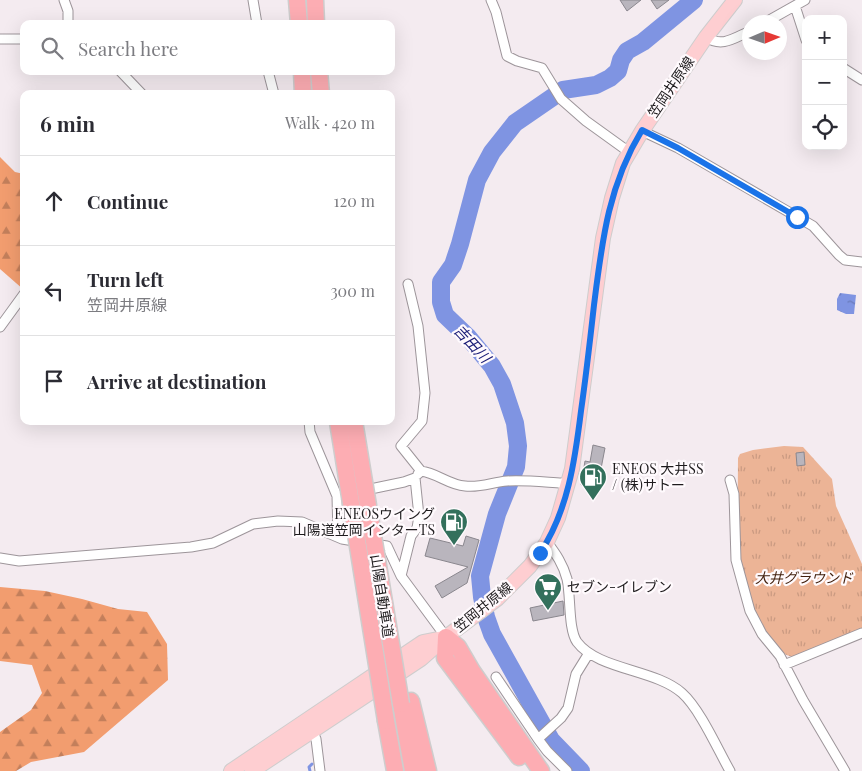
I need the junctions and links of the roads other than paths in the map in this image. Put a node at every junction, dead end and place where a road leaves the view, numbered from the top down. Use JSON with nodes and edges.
{"nodes":[{"id":1,"x":64,"y":0,"type":"edge"},
{"id":2,"x":253,"y":0,"type":"edge"},
{"id":3,"x":298,"y":0,"type":"edge"},
{"id":4,"x":315,"y":0,"type":"edge"},
{"id":5,"x":491,"y":0,"type":"edge"},
{"id":6,"x":735,"y":0,"type":"edge"},
{"id":7,"x":805,"y":0,"type":"edge"},
{"id":8,"x":794,"y":6,"type":"junction"},
{"id":9,"x":778,"y":15,"type":"edge"},
{"id":10,"x":68,"y":20,"type":"edge"},
{"id":11,"x":257,"y":20,"type":"edge"},
{"id":12,"x":299,"y":20,"type":"edge"},
{"id":13,"x":316,"y":20,"type":"edge"},
{"id":14,"x":802,"y":29,"type":"edge"},
{"id":15,"x":742,"y":34,"type":"edge"},
{"id":16,"x":706,"y":37,"type":"junction"},
{"id":17,"x":0,"y":39,"type":"edge"},
{"id":18,"x":20,"y":39,"type":"edge"},
{"id":19,"x":847,"y":71,"type":"edge"},
{"id":20,"x":124,"y":75,"type":"edge"},
{"id":21,"x":269,"y":75,"type":"edge"},
{"id":22,"x":302,"y":75,"type":"edge"},
{"id":23,"x":319,"y":75,"type":"edge"},
{"id":24,"x":862,"y":80,"type":"edge"},
{"id":25,"x":138,"y":90,"type":"edge"},
{"id":26,"x":273,"y":90,"type":"edge"},
{"id":27,"x":303,"y":90,"type":"edge"},
{"id":28,"x":321,"y":90,"type":"edge"},
{"id":29,"x":642,"y":130,"type":"junction"},
{"id":30,"x":629,"y":152,"type":"junction"},
{"id":31,"x":862,"y":262,"type":"edge"},
{"id":32,"x":408,"y":284,"type":"dead end"},
{"id":33,"x":20,"y":300,"type":"edge"},
{"id":34,"x":0,"y":327,"type":"edge"},
{"id":35,"x":309,"y":425,"type":"edge"},
{"id":36,"x":343,"y":425,"type":"edge"},
{"id":37,"x":344,"y":425,"type":"edge"},
{"id":38,"x":418,"y":474,"type":"junction"},
{"id":39,"x":730,"y":480,"type":"dead end"},
{"id":40,"x":569,"y":486,"type":"junction"},
{"id":41,"x":337,"y":496,"type":"junction"},
{"id":42,"x":338,"y":537,"type":"junction"},
{"id":43,"x":547,"y":542,"type":"junction"},
{"id":44,"x":0,"y":558,"type":"edge"},
{"id":45,"x":401,"y":576,"type":"junction"},
{"id":46,"x":862,"y":633,"type":"edge"},
{"id":47,"x":446,"y":637,"type":"junction"},
{"id":48,"x":590,"y":653,"type":"junction"},
{"id":49,"x":784,"y":665,"type":"junction"},
{"id":50,"x":496,"y":677,"type":"dead end"},
{"id":51,"x":406,"y":702,"type":"junction"},
{"id":52,"x":309,"y":726,"type":"junction"},
{"id":53,"x":539,"y":738,"type":"junction"},
{"id":54,"x":231,"y":771,"type":"edge"},
{"id":55,"x":252,"y":771,"type":"edge"},
{"id":56,"x":320,"y":771,"type":"edge"},
{"id":57,"x":395,"y":771,"type":"edge"},
{"id":58,"x":413,"y":771,"type":"edge"},
{"id":59,"x":428,"y":771,"type":"edge"},
{"id":60,"x":529,"y":771,"type":"edge"},
{"id":61,"x":541,"y":771,"type":"edge"},
{"id":62,"x":566,"y":771,"type":"edge"},
{"id":63,"x":730,"y":771,"type":"edge"},
{"id":64,"x":845,"y":771,"type":"edge"}],
"edges":[{"from":1,"to":10,"type":"street"},
{"from":2,"to":11,"type":"street"},
{"from":3,"to":12,"type":"highway"},
{"from":4,"to":13,"type":"highway"},
{"from":5,"to":30,"type":"street"},
{"from":6,"to":16,"type":"main road","name":"笠岡井原線"},
{"from":7,"to":8,"type":"street"},
{"from":8,"to":9,"type":"street"},
{"from":8,"to":14,"type":"street"},
{"from":15,"to":16,"type":"street"},
{"from":16,"to":29,"type":"main road","name":"笠岡井原線"},
{"from":17,"to":18,"type":"street"},
{"from":19,"to":24,"type":"street"},
{"from":20,"to":25,"type":"street"},
{"from":21,"to":26,"type":"street"},
{"from":22,"to":27,"type":"highway"},
{"from":23,"to":28,"type":"highway"},
{"from":29,"to":30,"type":"main road","name":"笠岡井原線"},
{"from":29,"to":31,"type":"street"},
{"from":30,"to":40,"type":"main road","name":"笠岡井原線"},
{"from":32,"to":38,"type":"street"},
{"from":33,"to":34,"type":"street"},
{"from":35,"to":41,"type":"street"},
{"from":36,"to":57,"type":"highway","name":"山陽自動車道","bridge":true},
{"from":37,"to":51,"type":"highway","name":"山陽自動車道","bridge":true},
{"from":38,"to":40,"type":"street"},
{"from":38,"to":41,"type":"street"},
{"from":38,"to":45,"type":"street"},
{"from":39,"to":49,"type":"street"},
{"from":40,"to":43,"type":"main road","name":"笠岡井原線"},
{"from":41,"to":42,"type":"street"},
{"from":42,"to":44,"type":"street"},
{"from":42,"to":45,"type":"street"},
{"from":43,"to":47,"type":"main road","name":"笠岡井原線"},
{"from":43,"to":48,"type":"street"},
{"from":45,"to":47,"type":"street"},
{"from":46,"to":49,"type":"street"},
{"from":47,"to":52,"type":"main road","name":"笠岡井原線"},
{"from":47,"to":60,"type":"highway"},
{"from":47,"to":61,"type":"highway"},
{"from":48,"to":53,"type":"street"},
{"from":48,"to":63,"type":"street"},
{"from":49,"to":64,"type":"street"},
{"from":50,"to":53,"type":"street"},
{"from":51,"to":58,"type":"highway"},
{"from":51,"to":59,"type":"highway"},
{"from":52,"to":54,"type":"main road","name":"笠岡井原線"},
{"from":52,"to":55,"type":"main road","name":"笠岡井原線"},
{"from":52,"to":56,"type":"street"},
{"from":53,"to":62,"type":"street"}]}
